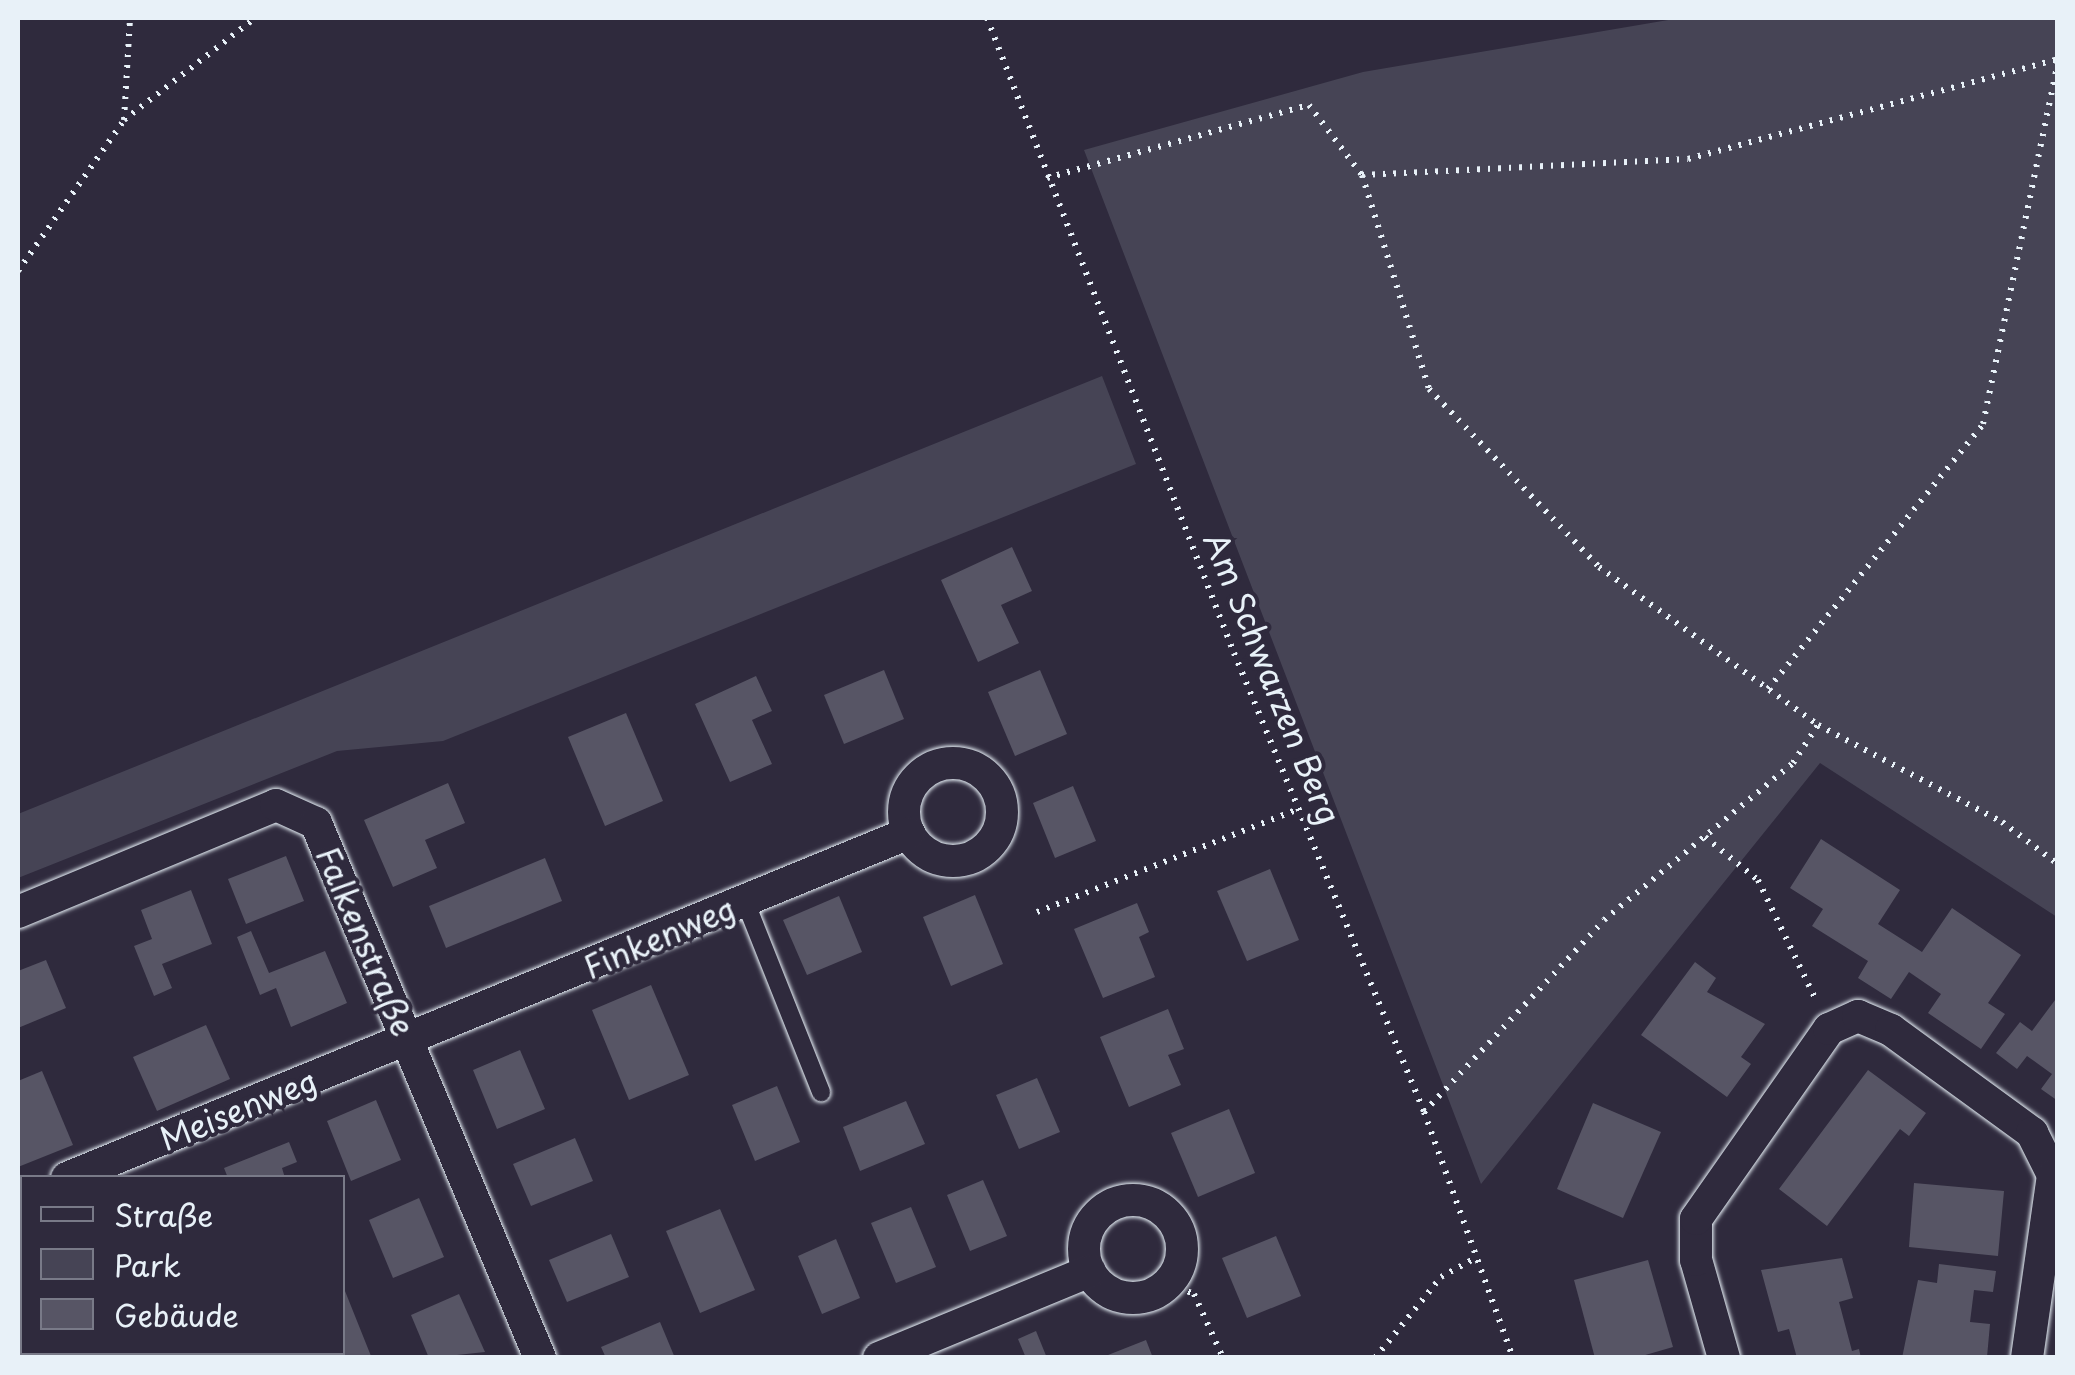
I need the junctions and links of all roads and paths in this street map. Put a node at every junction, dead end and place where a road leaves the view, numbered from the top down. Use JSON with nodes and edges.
{"nodes":[{"id":1,"x":130,"y":18,"type":"edge"},
{"id":2,"x":255,"y":18,"type":"edge"},
{"id":3,"x":986,"y":18,"type":"edge"},
{"id":4,"x":2058,"y":60,"type":"edge"},
{"id":5,"x":124,"y":120,"type":"junction"},
{"id":6,"x":1362,"y":174,"type":"junction"},
{"id":7,"x":1047,"y":178,"type":"junction"},
{"id":8,"x":18,"y":271,"type":"edge"},
{"id":9,"x":1768,"y":689,"type":"junction"},
{"id":10,"x":1818,"y":725,"type":"junction"},
{"id":11,"x":1299,"y":809,"type":"junction"},
{"id":12,"x":909,"y":833,"type":"dead end"},
{"id":13,"x":1705,"y":837,"type":"junction"},
{"id":14,"x":2058,"y":864,"type":"edge"},
{"id":15,"x":745,"y":901,"type":"junction"},
{"id":16,"x":18,"y":912,"type":"edge"},
{"id":17,"x":1037,"y":912,"type":"dead end"},
{"id":18,"x":1829,"y":1028,"type":"junction"},
{"id":19,"x":410,"y":1041,"type":"junction"},
{"id":20,"x":821,"y":1092,"type":"dead end"},
{"id":21,"x":1424,"y":1112,"type":"junction"},
{"id":22,"x":79,"y":1175,"type":"edge"},
{"id":23,"x":1475,"y":1258,"type":"junction"},
{"id":24,"x":1090,"y":1270,"type":"junction"},
{"id":25,"x":1169,"y":1283,"type":"junction"},
{"id":26,"x":540,"y":1358,"type":"edge"},
{"id":27,"x":879,"y":1358,"type":"edge"},
{"id":28,"x":1223,"y":1358,"type":"edge"},
{"id":29,"x":1375,"y":1358,"type":"edge"},
{"id":30,"x":1513,"y":1358,"type":"edge"},
{"id":31,"x":1724,"y":1358,"type":"edge"},
{"id":32,"x":2027,"y":1358,"type":"edge"}],
"edges":[{"from":1,"to":5,"type":"path"},
{"from":2,"to":5,"type":"path"},
{"from":3,"to":7,"type":"path","name":"Am Schwarzen Berg"},
{"from":4,"to":6,"type":"path"},
{"from":4,"to":9,"type":"path"},
{"from":5,"to":8,"type":"path"},
{"from":6,"to":7,"type":"path"},
{"from":6,"to":9,"type":"path"},
{"from":7,"to":11,"type":"path","name":"Am Schwarzen Berg"},
{"from":9,"to":10,"type":"path"},
{"from":10,"to":13,"type":"path"},
{"from":10,"to":14,"type":"path"},
{"from":11,"to":17,"type":"path"},
{"from":11,"to":21,"type":"path","name":"Am Schwarzen Berg"},
{"from":12,"to":15,"type":"street","name":"Finkenweg"},
{"from":13,"to":18,"type":"path"},
{"from":13,"to":21,"type":"path"},
{"from":15,"to":19,"type":"street","name":"Finkenweg"},
{"from":15,"to":20,"type":"lane"},
{"from":16,"to":19,"type":"street","name":"Falkenstraße"},
{"from":18,"to":31,"type":"street"},
{"from":18,"to":32,"type":"street"},
{"from":19,"to":22,"type":"street","name":"Meisenweg"},
{"from":19,"to":26,"type":"street","name":"Falkenstraße"},
{"from":21,"to":23,"type":"path","name":"Am Schwarzen Berg"},
{"from":23,"to":29,"type":"path"},
{"from":23,"to":30,"type":"path","name":"Am Schwarzen Berg"},
{"from":24,"to":25,"type":"street"},
{"from":24,"to":25,"type":"street"},
{"from":24,"to":27,"type":"street"},
{"from":25,"to":28,"type":"path"}]}
